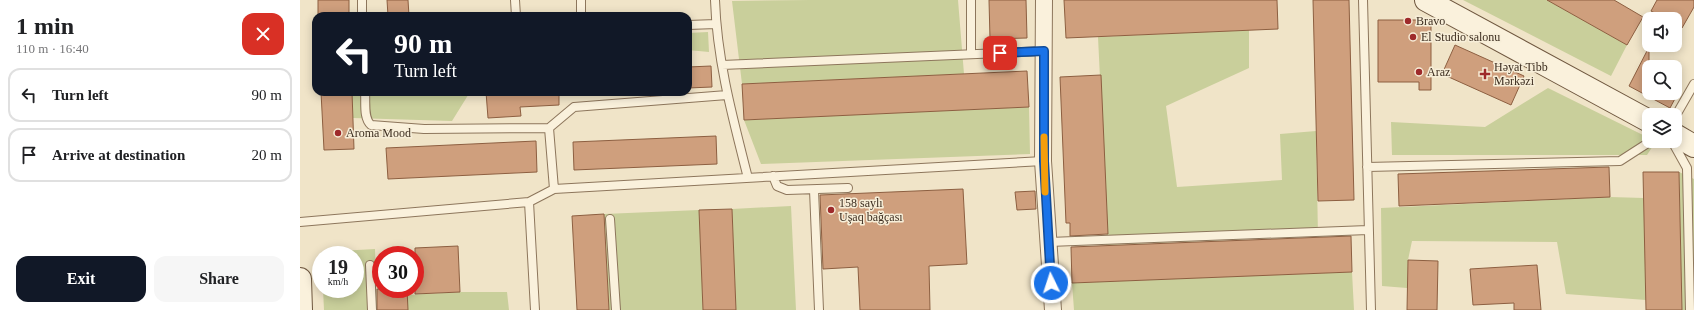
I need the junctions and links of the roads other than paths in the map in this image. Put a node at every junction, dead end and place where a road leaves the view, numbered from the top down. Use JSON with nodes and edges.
{"nodes":[{"id":1,"x":362,"y":0,"type":"edge"},
{"id":2,"x":515,"y":0,"type":"edge"},
{"id":3,"x":581,"y":0,"type":"edge"},
{"id":4,"x":715,"y":0,"type":"edge"},
{"id":5,"x":971,"y":0,"type":"edge"},
{"id":6,"x":1044,"y":0,"type":"edge"},
{"id":7,"x":1363,"y":0,"type":"edge"},
{"id":8,"x":1426,"y":0,"type":"edge"},
{"id":9,"x":362,"y":12,"type":"edge"},
{"id":10,"x":516,"y":12,"type":"edge"},
{"id":11,"x":581,"y":12,"type":"edge"},
{"id":12,"x":716,"y":24,"type":"junction"},
{"id":13,"x":692,"y":25,"type":"edge"},
{"id":14,"x":1044,"y":51,"type":"junction"},
{"id":15,"x":972,"y":54,"type":"junction"},
{"id":16,"x":722,"y":65,"type":"junction"},
{"id":17,"x":1694,"y":84,"type":"edge"},
{"id":18,"x":727,"y":95,"type":"junction"},
{"id":19,"x":365,"y":96,"type":"edge"},
{"id":20,"x":1680,"y":108,"type":"edge"},
{"id":21,"x":1642,"y":117,"type":"edge"},
{"id":22,"x":549,"y":128,"type":"junction"},
{"id":23,"x":1682,"y":140,"type":"edge"},
{"id":24,"x":1694,"y":146,"type":"edge"},
{"id":25,"x":1642,"y":147,"type":"edge"},
{"id":26,"x":1676,"y":148,"type":"edge"},
{"id":27,"x":1044,"y":161,"type":"junction"},
{"id":28,"x":1367,"y":167,"type":"junction"},
{"id":29,"x":773,"y":176,"type":"junction"},
{"id":30,"x":748,"y":178,"type":"junction"},
{"id":31,"x":848,"y":188,"type":"dead end"},
{"id":32,"x":554,"y":189,"type":"junction"},
{"id":33,"x":814,"y":190,"type":"junction"},
{"id":34,"x":529,"y":202,"type":"junction"},
{"id":35,"x":610,"y":219,"type":"dead end"},
{"id":36,"x":300,"y":222,"type":"edge"},
{"id":37,"x":1368,"y":230,"type":"junction"},
{"id":38,"x":1049,"y":242,"type":"junction"},
{"id":39,"x":370,"y":266,"type":"dead end"},
{"id":40,"x":300,"y":279,"type":"edge"},
{"id":41,"x":301,"y":310,"type":"edge"},
{"id":42,"x":372,"y":310,"type":"edge"},
{"id":43,"x":535,"y":310,"type":"edge"},
{"id":44,"x":616,"y":310,"type":"edge"},
{"id":45,"x":819,"y":310,"type":"edge"},
{"id":46,"x":1053,"y":310,"type":"edge"},
{"id":47,"x":1371,"y":310,"type":"edge"},
{"id":48,"x":1690,"y":310,"type":"edge"}],
"edges":[{"from":1,"to":9,"type":"lane"},
{"from":2,"to":10,"type":"lane"},
{"from":3,"to":11,"type":"lane"},
{"from":4,"to":12,"type":"lane"},
{"from":5,"to":15,"type":"lane"},
{"from":6,"to":14,"type":"street"},
{"from":7,"to":28,"type":"lane"},
{"from":8,"to":21,"type":"street"},
{"from":12,"to":13,"type":"lane"},
{"from":12,"to":16,"type":"lane"},
{"from":14,"to":15,"type":"lane"},
{"from":14,"to":27,"type":"street"},
{"from":15,"to":16,"type":"lane"},
{"from":16,"to":18,"type":"lane"},
{"from":17,"to":20,"type":"lane"},
{"from":18,"to":22,"type":"lane"},
{"from":18,"to":30,"type":"lane"},
{"from":19,"to":22,"type":"lane"},
{"from":22,"to":32,"type":"lane"},
{"from":23,"to":24,"type":"street"},
{"from":25,"to":28,"type":"lane"},
{"from":26,"to":48,"type":"lane"},
{"from":27,"to":29,"type":"lane"},
{"from":27,"to":38,"type":"street"},
{"from":28,"to":37,"type":"lane"},
{"from":29,"to":30,"type":"lane"},
{"from":29,"to":33,"type":"lane"},
{"from":30,"to":32,"type":"lane"},
{"from":31,"to":33,"type":"lane"},
{"from":32,"to":34,"type":"lane"},
{"from":33,"to":45,"type":"lane"},
{"from":34,"to":36,"type":"lane"},
{"from":34,"to":43,"type":"lane"},
{"from":35,"to":44,"type":"lane"},
{"from":37,"to":38,"type":"lane"},
{"from":37,"to":47,"type":"lane"},
{"from":38,"to":46,"type":"street"},
{"from":39,"to":42,"type":"lane"},
{"from":40,"to":41,"type":"street"}]}
